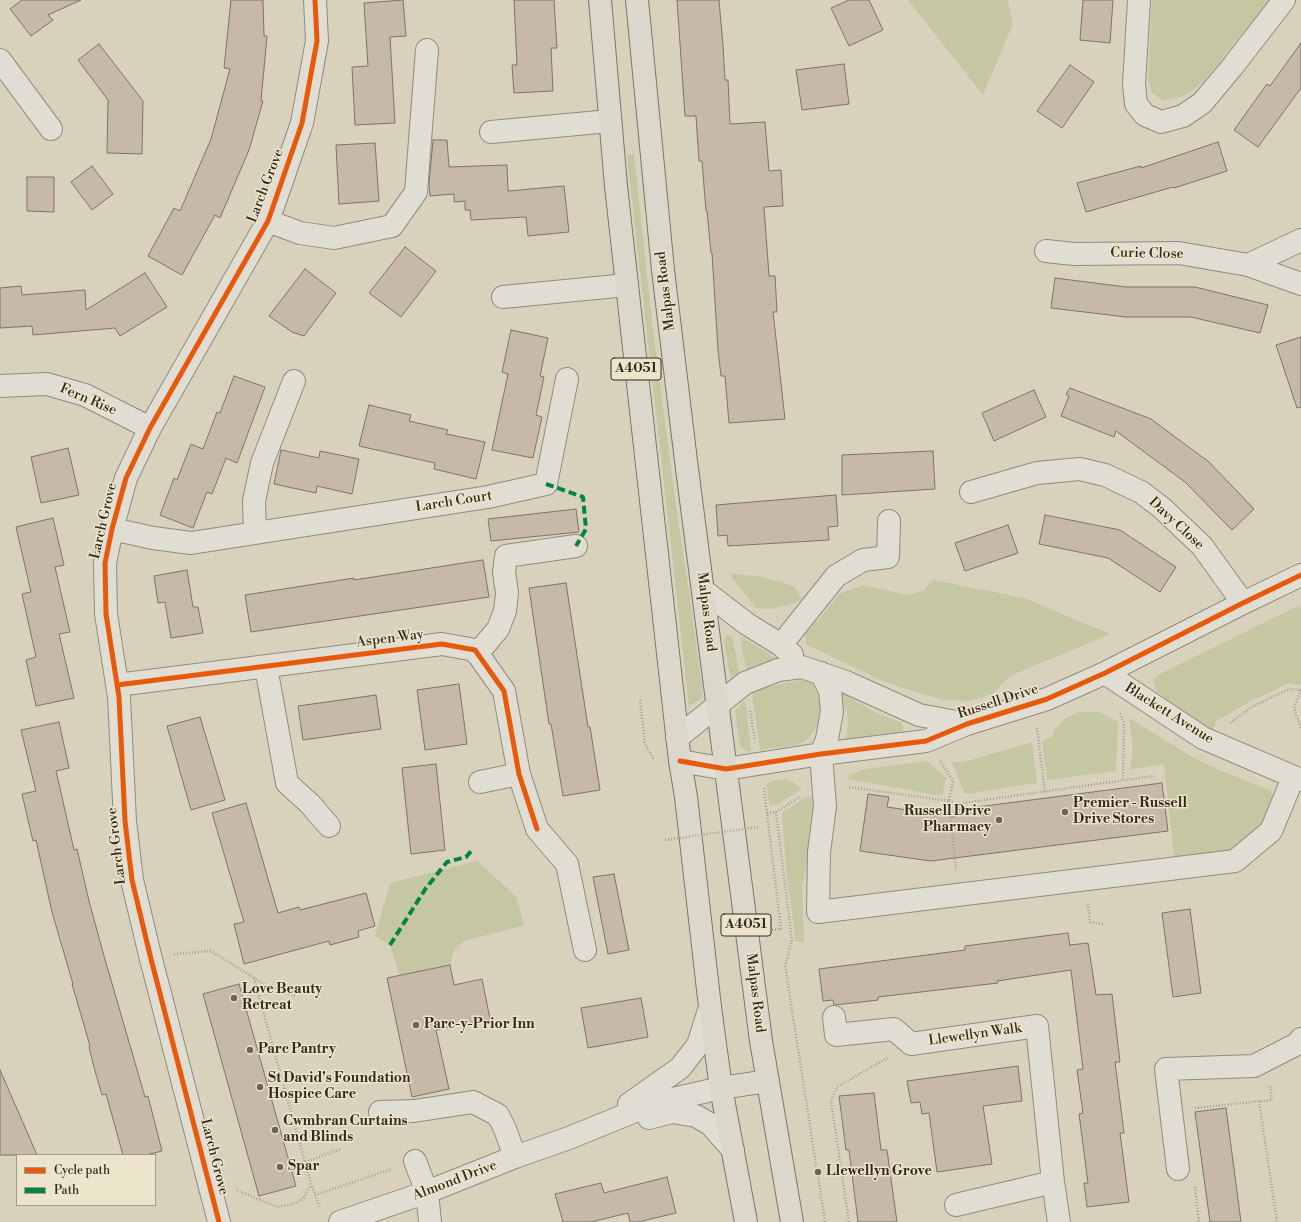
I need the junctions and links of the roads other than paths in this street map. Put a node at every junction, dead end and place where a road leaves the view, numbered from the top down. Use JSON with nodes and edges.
{"nodes":[{"id":1,"x":315,"y":0,"type":"edge"},
{"id":2,"x":600,"y":0,"type":"edge"},
{"id":3,"x":637,"y":0,"type":"edge"},
{"id":4,"x":1139,"y":0,"type":"edge"},
{"id":5,"x":1284,"y":0,"type":"edge"},
{"id":6,"x":427,"y":50,"type":"dead end"},
{"id":7,"x":0,"y":60,"type":"edge"},
{"id":8,"x":610,"y":121,"type":"junction"},
{"id":9,"x":51,"y":129,"type":"dead end"},
{"id":10,"x":491,"y":132,"type":"dead end"},
{"id":11,"x":268,"y":221,"type":"junction"},
{"id":12,"x":1301,"y":240,"type":"edge"},
{"id":13,"x":1046,"y":251,"type":"dead end"},
{"id":14,"x":1248,"y":265,"type":"junction"},
{"id":15,"x":1301,"y":284,"type":"edge"},
{"id":16,"x":627,"y":285,"type":"junction"},
{"id":17,"x":503,"y":297,"type":"dead end"},
{"id":18,"x":567,"y":379,"type":"dead end"},
{"id":19,"x":294,"y":381,"type":"dead end"},
{"id":20,"x":0,"y":386,"type":"edge"},
{"id":21,"x":150,"y":428,"type":"junction"},
{"id":22,"x":971,"y":492,"type":"dead end"},
{"id":23,"x":889,"y":521,"type":"dead end"},
{"id":24,"x":112,"y":529,"type":"junction"},
{"id":25,"x":255,"y":533,"type":"junction"},
{"id":26,"x":576,"y":546,"type":"dead end"},
{"id":27,"x":1301,"y":575,"type":"edge"},
{"id":28,"x":704,"y":591,"type":"junction"},
{"id":29,"x":1243,"y":603,"type":"junction"},
{"id":30,"x":781,"y":645,"type":"junction"},
{"id":31,"x":477,"y":654,"type":"junction"},
{"id":32,"x":266,"y":667,"type":"junction"},
{"id":33,"x":812,"y":670,"type":"junction"},
{"id":34,"x":1105,"y":673,"type":"junction"},
{"id":35,"x":117,"y":685,"type":"junction"},
{"id":36,"x":718,"y":706,"type":"junction"},
{"id":37,"x":967,"y":724,"type":"junction"},
{"id":38,"x":677,"y":738,"type":"junction"},
{"id":39,"x":821,"y":754,"type":"junction"},
{"id":40,"x":680,"y":761,"type":"junction"},
{"id":41,"x":726,"y":769,"type":"junction"},
{"id":42,"x":519,"y":774,"type":"junction"},
{"id":43,"x":1297,"y":779,"type":"edge"},
{"id":44,"x":480,"y":782,"type":"dead end"},
{"id":45,"x":329,"y":826,"type":"dead end"},
{"id":46,"x":585,"y":950,"type":"dead end"},
{"id":47,"x":710,"y":1007,"type":"junction"},
{"id":48,"x":834,"y":1017,"type":"dead end"},
{"id":49,"x":1301,"y":1039,"type":"edge"},
{"id":50,"x":768,"y":1081,"type":"junction"},
{"id":51,"x":721,"y":1088,"type":"junction"},
{"id":52,"x":380,"y":1112,"type":"dead end"},
{"id":53,"x":568,"y":1138,"type":"junction"},
{"id":54,"x":733,"y":1150,"type":"junction"},
{"id":55,"x":515,"y":1157,"type":"junction"},
{"id":56,"x":415,"y":1161,"type":"road end"},
{"id":57,"x":1178,"y":1169,"type":"road end"},
{"id":58,"x":1053,"y":1182,"type":"junction"},
{"id":59,"x":427,"y":1192,"type":"junction"},
{"id":60,"x":956,"y":1205,"type":"dead end"},
{"id":61,"x":331,"y":1219,"type":"edge"},
{"id":62,"x":219,"y":1222,"type":"edge"},
{"id":63,"x":430,"y":1222,"type":"edge"},
{"id":64,"x":746,"y":1222,"type":"edge"},
{"id":65,"x":792,"y":1222,"type":"edge"},
{"id":66,"x":1059,"y":1222,"type":"edge"}],
"edges":[{"from":1,"to":11,"type":"street","name":"Larch Grove"},
{"from":2,"to":8,"type":"main road","number":"A4051"},
{"from":3,"to":28,"type":"main road","name":"Malpas Road","number":"A4051"},
{"from":4,"to":5,"type":"street"},
{"from":6,"to":11,"type":"street","name":"Larch Grove"},
{"from":7,"to":9,"type":"street"},
{"from":8,"to":10,"type":"street"},
{"from":8,"to":16,"type":"main road","number":"A4051"},
{"from":11,"to":21,"type":"street","name":"Larch Grove"},
{"from":12,"to":14,"type":"street"},
{"from":13,"to":14,"type":"street","name":"Curie Close"},
{"from":14,"to":15,"type":"street","name":"Curie Close"},
{"from":16,"to":17,"type":"street"},
{"from":16,"to":38,"type":"main road","number":"A4051"},
{"from":18,"to":25,"type":"street","name":"Larch Court"},
{"from":19,"to":25,"type":"street"},
{"from":20,"to":21,"type":"street","name":"Fern Rise"},
{"from":21,"to":24,"type":"street","name":"Larch Grove"},
{"from":22,"to":29,"type":"street","name":"Davy Close"},
{"from":23,"to":30,"type":"street"},
{"from":24,"to":25,"type":"street","name":"Larch Court"},
{"from":24,"to":35,"type":"street","name":"Larch Grove"},
{"from":26,"to":31,"type":"street"},
{"from":27,"to":29,"type":"street","name":"Russell Drive"},
{"from":28,"to":30,"type":"street","name":"Russell Drive"},
{"from":28,"to":36,"type":"main road","name":"Malpas Road","number":"A4051"},
{"from":29,"to":34,"type":"street","name":"Russell Drive"},
{"from":30,"to":33,"type":"street","name":"Russell Drive"},
{"from":31,"to":32,"type":"street","name":"Aspen Way"},
{"from":31,"to":42,"type":"street"},
{"from":32,"to":35,"type":"street","name":"Aspen Way"},
{"from":32,"to":45,"type":"street"},
{"from":33,"to":36,"type":"street","name":"Russell Drive"},
{"from":33,"to":37,"type":"street","name":"Russell Drive"},
{"from":33,"to":39,"type":"street","name":"Russell Drive"},
{"from":34,"to":37,"type":"street","name":"Russell Drive"},
{"from":34,"to":43,"type":"street","name":"Blackett Avenue"},
{"from":35,"to":62,"type":"street","name":"Larch Grove"},
{"from":36,"to":38,"type":"street","name":"Russell Drive"},
{"from":36,"to":41,"type":"main road","name":"Malpas Road","number":"A4051"},
{"from":37,"to":39,"type":"street","name":"Russell Drive"},
{"from":38,"to":40,"type":"main road","number":"A4051"},
{"from":39,"to":41,"type":"street","name":"Russell Drive"},
{"from":39,"to":43,"type":"street"},
{"from":40,"to":41,"type":"street","name":"Russell Drive"},
{"from":40,"to":47,"type":"main road","number":"A4051"},
{"from":41,"to":50,"type":"main road","name":"Malpas Road","number":"A4051"},
{"from":42,"to":44,"type":"street"},
{"from":42,"to":46,"type":"street"},
{"from":47,"to":51,"type":"main road","number":"A4051"},
{"from":47,"to":53,"type":"street","name":"Almond Drive"},
{"from":48,"to":58,"type":"street","name":"Llewellyn Walk"},
{"from":49,"to":57,"type":"street"},
{"from":50,"to":51,"type":"main road"},
{"from":50,"to":65,"type":"main road","name":"Malpas Road","number":"A4051"},
{"from":51,"to":53,"type":"street","name":"Almond Drive"},
{"from":51,"to":54,"type":"main road","number":"A4051"},
{"from":52,"to":55,"type":"street"},
{"from":53,"to":54,"type":"street","name":"Almond Drive"},
{"from":53,"to":55,"type":"street","name":"Almond Drive"},
{"from":54,"to":64,"type":"main road","number":"A4051"},
{"from":55,"to":59,"type":"street","name":"Almond Drive"},
{"from":56,"to":59,"type":"street"},
{"from":58,"to":60,"type":"street"},
{"from":58,"to":66,"type":"street","name":"Llewellyn Walk"},
{"from":59,"to":61,"type":"street","name":"Almond Drive"},
{"from":59,"to":63,"type":"street"}]}
